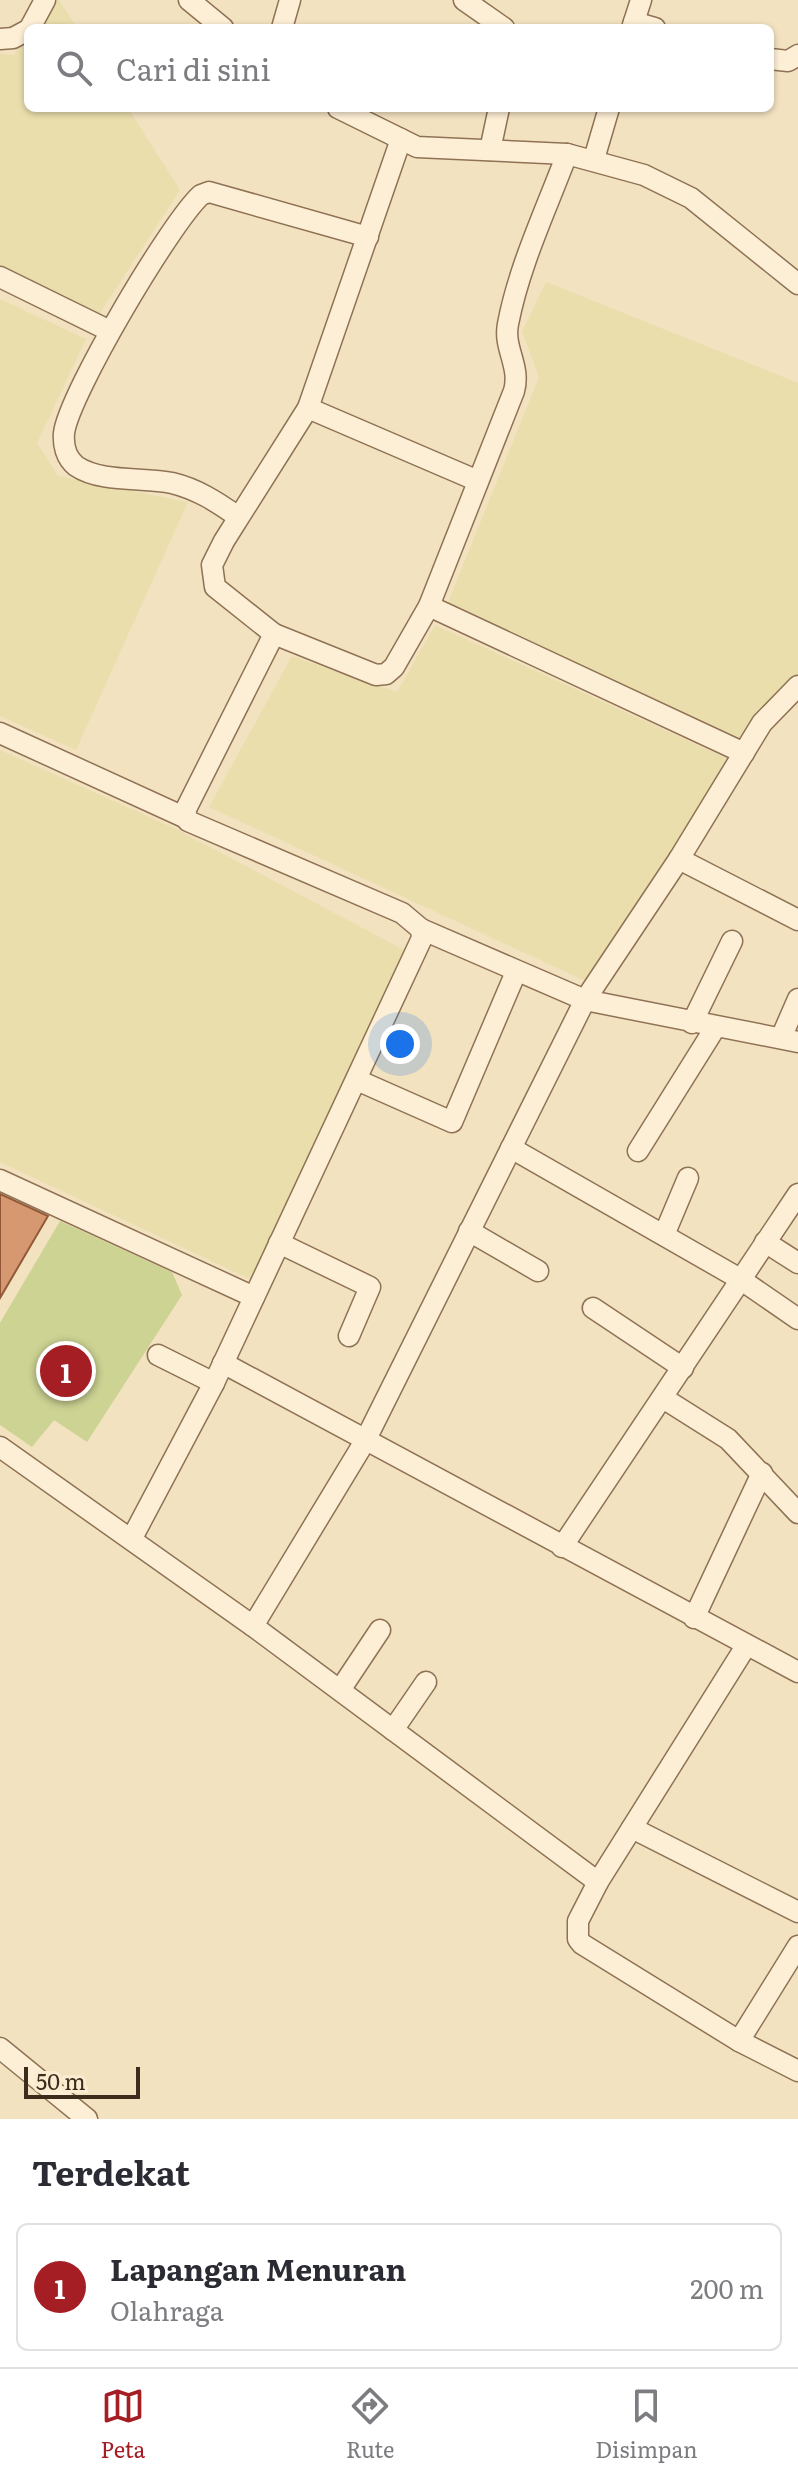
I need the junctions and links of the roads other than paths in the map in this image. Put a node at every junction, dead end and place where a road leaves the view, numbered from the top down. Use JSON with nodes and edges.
{"nodes":[{"id":1,"x":45,"y":0,"type":"edge"},
{"id":2,"x":189,"y":0,"type":"edge"},
{"id":3,"x":290,"y":0,"type":"edge"},
{"id":4,"x":464,"y":0,"type":"edge"},
{"id":5,"x":641,"y":0,"type":"edge"},
{"id":6,"x":32,"y":24,"type":"edge"},
{"id":7,"x":218,"y":24,"type":"edge"},
{"id":8,"x":283,"y":24,"type":"edge"},
{"id":9,"x":498,"y":24,"type":"edge"},
{"id":10,"x":633,"y":24,"type":"edge"},
{"id":11,"x":24,"y":32,"type":"edge"},
{"id":12,"x":0,"y":39,"type":"edge"},
{"id":13,"x":798,"y":55,"type":"edge"},
{"id":14,"x":774,"y":59,"type":"edge"},
{"id":15,"x":346,"y":112,"type":"edge"},
{"id":16,"x":498,"y":112,"type":"edge"},
{"id":17,"x":608,"y":112,"type":"edge"},
{"id":18,"x":401,"y":139,"type":"junction"},
{"id":19,"x":490,"y":150,"type":"junction"},
{"id":20,"x":567,"y":154,"type":"junction"},
{"id":21,"x":594,"y":159,"type":"junction"},
{"id":22,"x":368,"y":237,"type":"junction"},
{"id":23,"x":0,"y":277,"type":"edge"},
{"id":24,"x":798,"y":284,"type":"edge"},
{"id":25,"x":110,"y":331,"type":"junction"},
{"id":26,"x":308,"y":408,"type":"junction"},
{"id":27,"x":478,"y":481,"type":"junction"},
{"id":28,"x":237,"y":516,"type":"junction"},
{"id":29,"x":429,"y":606,"type":"junction"},
{"id":30,"x":274,"y":634,"type":"junction"},
{"id":31,"x":798,"y":686,"type":"edge"},
{"id":32,"x":0,"y":733,"type":"edge"},
{"id":33,"x":744,"y":753,"type":"junction"},
{"id":34,"x":186,"y":818,"type":"junction"},
{"id":35,"x":679,"y":859,"type":"junction"},
{"id":36,"x":798,"y":920,"type":"edge"},
{"id":37,"x":421,"y":929,"type":"junction"},
{"id":38,"x":732,"y":941,"type":"dead end"},
{"id":39,"x":516,"y":972,"type":"junction"},
{"id":40,"x":798,"y":999,"type":"edge"},
{"id":41,"x":585,"y":1000,"type":"junction"},
{"id":42,"x":692,"y":1023,"type":"junction"},
{"id":43,"x":715,"y":1028,"type":"junction"},
{"id":44,"x":789,"y":1040,"type":"edge"},
{"id":45,"x":357,"y":1080,"type":"junction"},
{"id":46,"x":511,"y":1148,"type":"junction"},
{"id":47,"x":638,"y":1151,"type":"dead end"},
{"id":48,"x":688,"y":1178,"type":"dead end"},
{"id":49,"x":0,"y":1180,"type":"edge"},
{"id":50,"x":798,"y":1194,"type":"edge"},
{"id":51,"x":469,"y":1231,"type":"junction"},
{"id":52,"x":664,"y":1235,"type":"junction"},
{"id":53,"x":765,"y":1242,"type":"junction"},
{"id":54,"x":279,"y":1243,"type":"junction"},
{"id":55,"x":798,"y":1263,"type":"edge"},
{"id":56,"x":538,"y":1271,"type":"dead end"},
{"id":57,"x":740,"y":1279,"type":"junction"},
{"id":58,"x":254,"y":1297,"type":"junction"},
{"id":59,"x":593,"y":1308,"type":"dead end"},
{"id":60,"x":798,"y":1319,"type":"edge"},
{"id":61,"x":349,"y":1336,"type":"dead end"},
{"id":62,"x":158,"y":1355,"type":"dead end"},
{"id":63,"x":223,"y":1363,"type":"junction"},
{"id":64,"x":683,"y":1368,"type":"junction"},
{"id":65,"x":214,"y":1383,"type":"junction"},
{"id":66,"x":663,"y":1398,"type":"junction"},
{"id":67,"x":365,"y":1441,"type":"junction"},
{"id":68,"x":0,"y":1447,"type":"edge"},
{"id":69,"x":762,"y":1473,"type":"junction"},
{"id":70,"x":798,"y":1513,"type":"edge"},
{"id":71,"x":132,"y":1538,"type":"junction"},
{"id":72,"x":562,"y":1547,"type":"junction"},
{"id":73,"x":694,"y":1618,"type":"junction"},
{"id":74,"x":253,"y":1626,"type":"junction"},
{"id":75,"x":380,"y":1630,"type":"dead end"},
{"id":76,"x":746,"y":1646,"type":"junction"},
{"id":77,"x":798,"y":1672,"type":"edge"},
{"id":78,"x":426,"y":1682,"type":"dead end"},
{"id":79,"x":340,"y":1690,"type":"junction"},
{"id":80,"x":393,"y":1730,"type":"junction"},
{"id":81,"x":632,"y":1828,"type":"junction"},
{"id":82,"x":598,"y":1882,"type":"junction"},
{"id":83,"x":798,"y":1912,"type":"edge"},
{"id":84,"x":798,"y":1946,"type":"edge"},
{"id":85,"x":739,"y":2041,"type":"junction"},
{"id":86,"x":0,"y":2048,"type":"edge"},
{"id":87,"x":798,"y":2071,"type":"edge"},
{"id":88,"x":87,"y":2119,"type":"edge"}],
"edges":[{"from":1,"to":6,"type":"street"},
{"from":2,"to":7,"type":"street"},
{"from":3,"to":8,"type":"street"},
{"from":4,"to":9,"type":"street"},
{"from":5,"to":10,"type":"street"},
{"from":11,"to":12,"type":"street"},
{"from":13,"to":14,"type":"street"},
{"from":15,"to":18,"type":"street"},
{"from":16,"to":19,"type":"street"},
{"from":17,"to":21,"type":"street"},
{"from":18,"to":19,"type":"street"},
{"from":18,"to":22,"type":"street"},
{"from":19,"to":20,"type":"street"},
{"from":20,"to":21,"type":"street"},
{"from":20,"to":27,"type":"street"},
{"from":21,"to":24,"type":"street"},
{"from":22,"to":25,"type":"street"},
{"from":22,"to":26,"type":"street"},
{"from":23,"to":25,"type":"street"},
{"from":25,"to":28,"type":"street"},
{"from":26,"to":27,"type":"street"},
{"from":26,"to":28,"type":"street"},
{"from":27,"to":29,"type":"street"},
{"from":28,"to":30,"type":"street"},
{"from":29,"to":30,"type":"street"},
{"from":29,"to":33,"type":"street"},
{"from":30,"to":34,"type":"street"},
{"from":31,"to":33,"type":"street"},
{"from":32,"to":34,"type":"street"},
{"from":33,"to":35,"type":"street"},
{"from":34,"to":37,"type":"street"},
{"from":35,"to":36,"type":"street"},
{"from":35,"to":41,"type":"street"},
{"from":37,"to":39,"type":"street"},
{"from":37,"to":45,"type":"street"},
{"from":38,"to":42,"type":"street"},
{"from":39,"to":41,"type":"street"},
{"from":39,"to":45,"type":"street"},
{"from":40,"to":44,"type":"street"},
{"from":41,"to":42,"type":"street"},
{"from":41,"to":46,"type":"street"},
{"from":42,"to":43,"type":"street"},
{"from":43,"to":44,"type":"street"},
{"from":43,"to":47,"type":"street"},
{"from":45,"to":54,"type":"street"},
{"from":46,"to":51,"type":"street"},
{"from":46,"to":52,"type":"street"},
{"from":48,"to":52,"type":"street"},
{"from":49,"to":58,"type":"street"},
{"from":50,"to":53,"type":"street"},
{"from":51,"to":56,"type":"street"},
{"from":51,"to":67,"type":"street"},
{"from":52,"to":57,"type":"street"},
{"from":53,"to":55,"type":"street"},
{"from":53,"to":57,"type":"street"},
{"from":54,"to":58,"type":"street"},
{"from":54,"to":61,"type":"street"},
{"from":57,"to":60,"type":"street"},
{"from":57,"to":64,"type":"street"},
{"from":58,"to":63,"type":"street"},
{"from":59,"to":64,"type":"street"},
{"from":62,"to":65,"type":"street"},
{"from":63,"to":65,"type":"street"},
{"from":63,"to":67,"type":"street"},
{"from":64,"to":66,"type":"street"},
{"from":65,"to":71,"type":"street"},
{"from":66,"to":69,"type":"street"},
{"from":66,"to":72,"type":"street"},
{"from":67,"to":72,"type":"street"},
{"from":67,"to":74,"type":"street"},
{"from":68,"to":71,"type":"street"},
{"from":69,"to":70,"type":"street"},
{"from":69,"to":73,"type":"street"},
{"from":71,"to":74,"type":"street"},
{"from":72,"to":73,"type":"street"},
{"from":73,"to":76,"type":"street"},
{"from":74,"to":79,"type":"street"},
{"from":75,"to":79,"type":"street"},
{"from":76,"to":77,"type":"street"},
{"from":76,"to":81,"type":"street"},
{"from":78,"to":80,"type":"street"},
{"from":79,"to":80,"type":"street"},
{"from":80,"to":82,"type":"street"},
{"from":81,"to":82,"type":"street"},
{"from":81,"to":83,"type":"street"},
{"from":82,"to":85,"type":"street"},
{"from":84,"to":85,"type":"street"},
{"from":85,"to":87,"type":"street"},
{"from":86,"to":88,"type":"street"}]}
